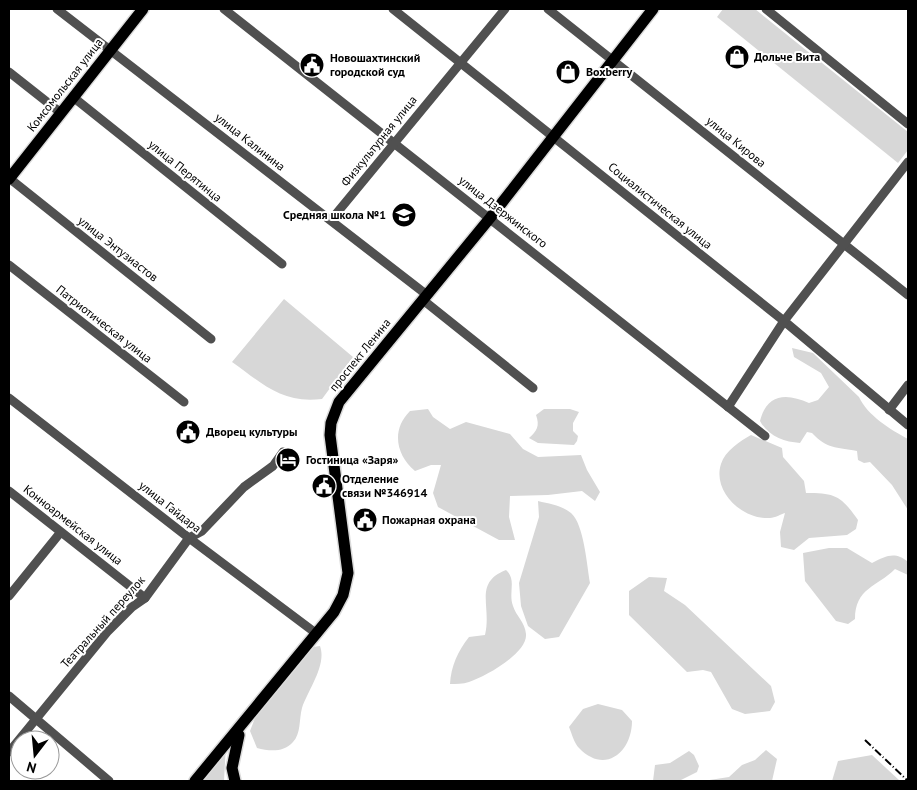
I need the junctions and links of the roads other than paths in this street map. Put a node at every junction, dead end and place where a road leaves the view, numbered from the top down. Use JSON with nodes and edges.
{"nodes":[{"id":1,"x":57,"y":9,"type":"edge"},
{"id":2,"x":143,"y":9,"type":"edge"},
{"id":3,"x":224,"y":9,"type":"edge"},
{"id":4,"x":393,"y":9,"type":"edge"},
{"id":5,"x":505,"y":9,"type":"edge"},
{"id":6,"x":548,"y":9,"type":"edge"},
{"id":7,"x":653,"y":9,"type":"edge"},
{"id":8,"x":766,"y":9,"type":"edge"},
{"id":9,"x":110,"y":50,"type":"junction"},
{"id":10,"x":613,"y":59,"type":"junction"},
{"id":11,"x":461,"y":62,"type":"junction"},
{"id":12,"x":9,"y":72,"type":"edge"},
{"id":13,"x":73,"y":97,"type":"junction"},
{"id":14,"x":61,"y":113,"type":"junction"},
{"id":15,"x":908,"y":124,"type":"edge"},
{"id":16,"x":553,"y":136,"type":"junction"},
{"id":17,"x":394,"y":143,"type":"junction"},
{"id":18,"x":908,"y":162,"type":"edge"},
{"id":19,"x":10,"y":174,"type":"edge"},
{"id":20,"x":490,"y":218,"type":"junction"},
{"id":21,"x":331,"y":220,"type":"junction"},
{"id":22,"x":843,"y":244,"type":"junction"},
{"id":23,"x":9,"y":264,"type":"edge"},
{"id":24,"x":282,"y":264,"type":"dead end"},
{"id":25,"x":908,"y":295,"type":"edge"},
{"id":26,"x":425,"y":297,"type":"junction"},
{"id":27,"x":784,"y":321,"type":"junction"},
{"id":28,"x":211,"y":340,"type":"dead end"},
{"id":29,"x":908,"y":385,"type":"edge"},
{"id":30,"x":533,"y":388,"type":"dead end"},
{"id":31,"x":9,"y":398,"type":"edge"},
{"id":32,"x":184,"y":402,"type":"dead end"},
{"id":33,"x":728,"y":407,"type":"junction"},
{"id":34,"x":889,"y":410,"type":"junction"},
{"id":35,"x":908,"y":425,"type":"edge"},
{"id":36,"x":765,"y":436,"type":"dead end"},
{"id":37,"x":283,"y":452,"type":"dead end"},
{"id":38,"x":9,"y":491,"type":"edge"},
{"id":39,"x":60,"y":533,"type":"junction"},
{"id":40,"x":189,"y":538,"type":"junction"},
{"id":41,"x":9,"y":596,"type":"edge"},
{"id":42,"x":145,"y":598,"type":"junction"},
{"id":43,"x":317,"y":634,"type":"junction"},
{"id":44,"x":9,"y":696,"type":"edge"},
{"id":45,"x":35,"y":718,"type":"junction"},
{"id":46,"x":242,"y":726,"type":"junction"},
{"id":47,"x":9,"y":752,"type":"edge"},
{"id":48,"x":109,"y":781,"type":"edge"},
{"id":49,"x":195,"y":781,"type":"edge"},
{"id":50,"x":235,"y":781,"type":"edge"}],
"edges":[{"from":1,"to":9,"type":"street","name":"улица Калинина"},
{"from":2,"to":9,"type":"main road","name":"Комсомольская улица"},
{"from":3,"to":17,"type":"street","name":"улица Дзержинского"},
{"from":4,"to":11,"type":"street","name":"Социалистическая улица"},
{"from":5,"to":11,"type":"street","name":"Физкультурная улица"},
{"from":6,"to":10,"type":"street","name":"улица Кирова"},
{"from":7,"to":10,"type":"main road","name":"проспект Ленина"},
{"from":8,"to":15,"type":"street"},
{"from":9,"to":13,"type":"main road","name":"Комсомольская улица"},
{"from":9,"to":21,"type":"street","name":"улица Калинина"},
{"from":10,"to":16,"type":"main road","name":"проспект Ленина"},
{"from":10,"to":22,"type":"street","name":"улица Кирова"},
{"from":11,"to":16,"type":"street","name":"Социалистическая улица"},
{"from":11,"to":17,"type":"street","name":"Физкультурная улица"},
{"from":12,"to":14,"type":"street"},
{"from":13,"to":14,"type":"main road","name":"Комсомольская улица"},
{"from":13,"to":24,"type":"street","name":"улица Перятинца"},
{"from":14,"to":19,"type":"main road","name":"Комсомольская улица"},
{"from":16,"to":20,"type":"main road","name":"проспект Ленина"},
{"from":16,"to":27,"type":"street","name":"Социалистическая улица"},
{"from":17,"to":20,"type":"street","name":"улица Дзержинского"},
{"from":17,"to":21,"type":"street","name":"Физкультурная улица"},
{"from":18,"to":22,"type":"street"},
{"from":19,"to":28,"type":"street","name":"улица Энтузиастов"},
{"from":20,"to":26,"type":"main road","name":"проспект Ленина"},
{"from":20,"to":33,"type":"street","name":"улица Дзержинского"},
{"from":21,"to":26,"type":"street","name":"улица Калинина"},
{"from":22,"to":25,"type":"street","name":"улица Кирова"},
{"from":22,"to":27,"type":"street"},
{"from":23,"to":32,"type":"street","name":"Патриотическая улица"},
{"from":26,"to":30,"type":"street","name":"улица Калинина"},
{"from":26,"to":43,"type":"main road","name":"проспект Ленина"},
{"from":27,"to":33,"type":"street"},
{"from":27,"to":34,"type":"street","name":"Социалистическая улица"},
{"from":29,"to":34,"type":"street"},
{"from":31,"to":40,"type":"street","name":"улица Гайдара"},
{"from":33,"to":36,"type":"street","name":"улица Дзержинского"},
{"from":34,"to":35,"type":"street","name":"Социалистическая улица"},
{"from":37,"to":40,"type":"street","name":"Театральный переулок"},
{"from":38,"to":39,"type":"street","name":"Конноармейская улица"},
{"from":39,"to":41,"type":"street"},
{"from":39,"to":42,"type":"street","name":"Конноармейская улица"},
{"from":40,"to":42,"type":"street","name":"Театральный переулок"},
{"from":40,"to":43,"type":"street","name":"улица Гайдара"},
{"from":42,"to":45,"type":"street","name":"Театральный переулок"},
{"from":43,"to":46,"type":"main road","name":"проспект Ленина"},
{"from":44,"to":45,"type":"street"},
{"from":45,"to":47,"type":"street","name":"Театральный переулок"},
{"from":45,"to":48,"type":"street"},
{"from":46,"to":49,"type":"main road","name":"проспект Ленина"},
{"from":46,"to":50,"type":"main road"}]}
